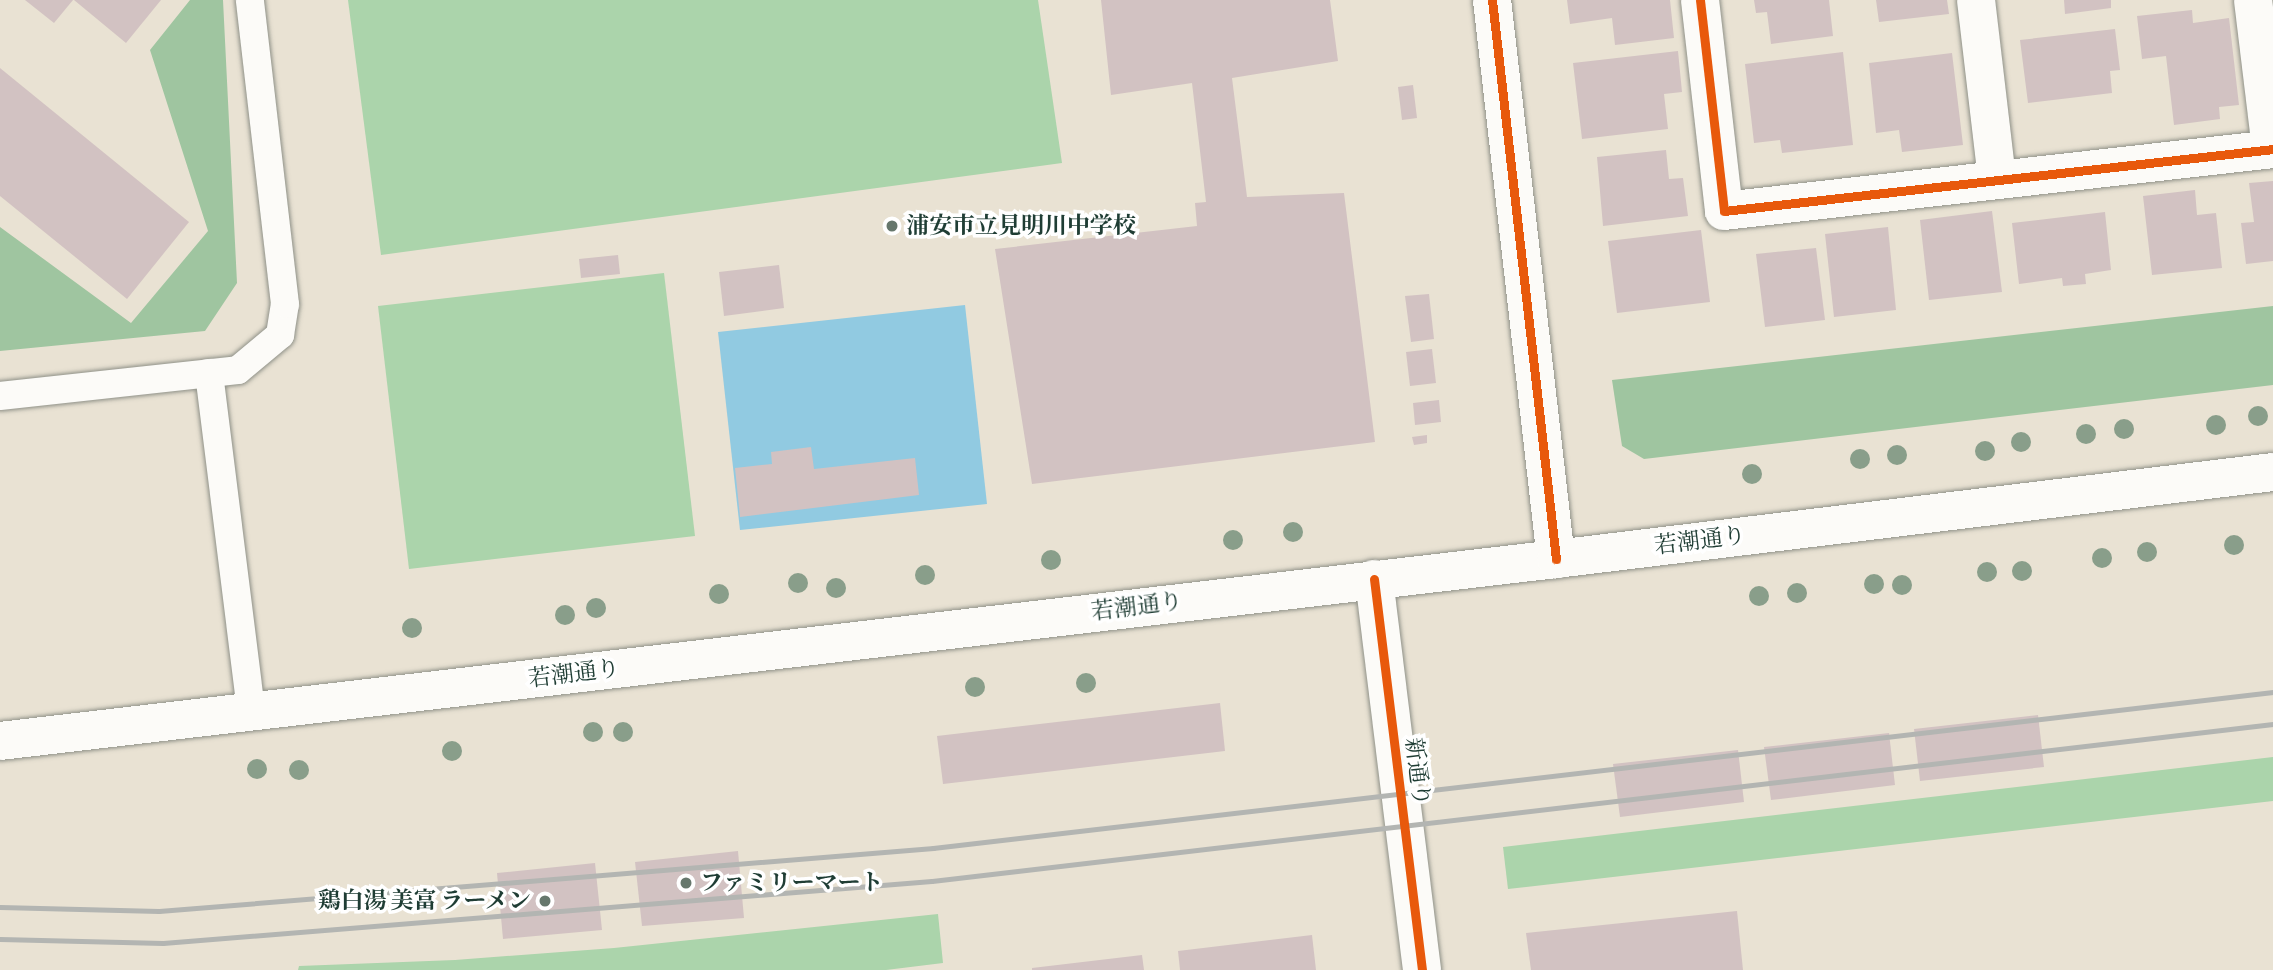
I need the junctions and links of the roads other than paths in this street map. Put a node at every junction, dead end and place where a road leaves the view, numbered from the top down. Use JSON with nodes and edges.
{"nodes":[{"id":1,"x":250,"y":0,"type":"edge"},
{"id":2,"x":1492,"y":0,"type":"edge"},
{"id":3,"x":1700,"y":0,"type":"edge"},
{"id":4,"x":1976,"y":0,"type":"edge"},
{"id":5,"x":2253,"y":0,"type":"edge"},
{"id":6,"x":2272,"y":149,"type":"edge"},
{"id":7,"x":1997,"y":180,"type":"junction"},
{"id":8,"x":209,"y":373,"type":"junction"},
{"id":9,"x":0,"y":396,"type":"edge"},
{"id":10,"x":2273,"y":472,"type":"edge"},
{"id":11,"x":1556,"y":559,"type":"junction"},
{"id":12,"x":1374,"y":579,"type":"junction"},
{"id":13,"x":251,"y":712,"type":"junction"},
{"id":14,"x":0,"y":741,"type":"edge"},
{"id":15,"x":1422,"y":970,"type":"edge"}],
"edges":[{"from":1,"to":8,"type":"lane"},
{"from":2,"to":11,"type":"main road"},
{"from":3,"to":7,"type":"main road"},
{"from":4,"to":7,"type":"main road"},
{"from":5,"to":6,"type":"main road"},
{"from":6,"to":7,"type":"main road"},
{"from":8,"to":9,"type":"lane"},
{"from":8,"to":13,"type":"lane"},
{"from":10,"to":11,"type":"main road","name":"若潮通り"},
{"from":11,"to":12,"type":"main road","name":"若潮通り"},
{"from":12,"to":13,"type":"main road","name":"若潮通り"},
{"from":12,"to":15,"type":"main road","name":"新通り"},
{"from":13,"to":14,"type":"main road","name":"若潮通り"}]}
